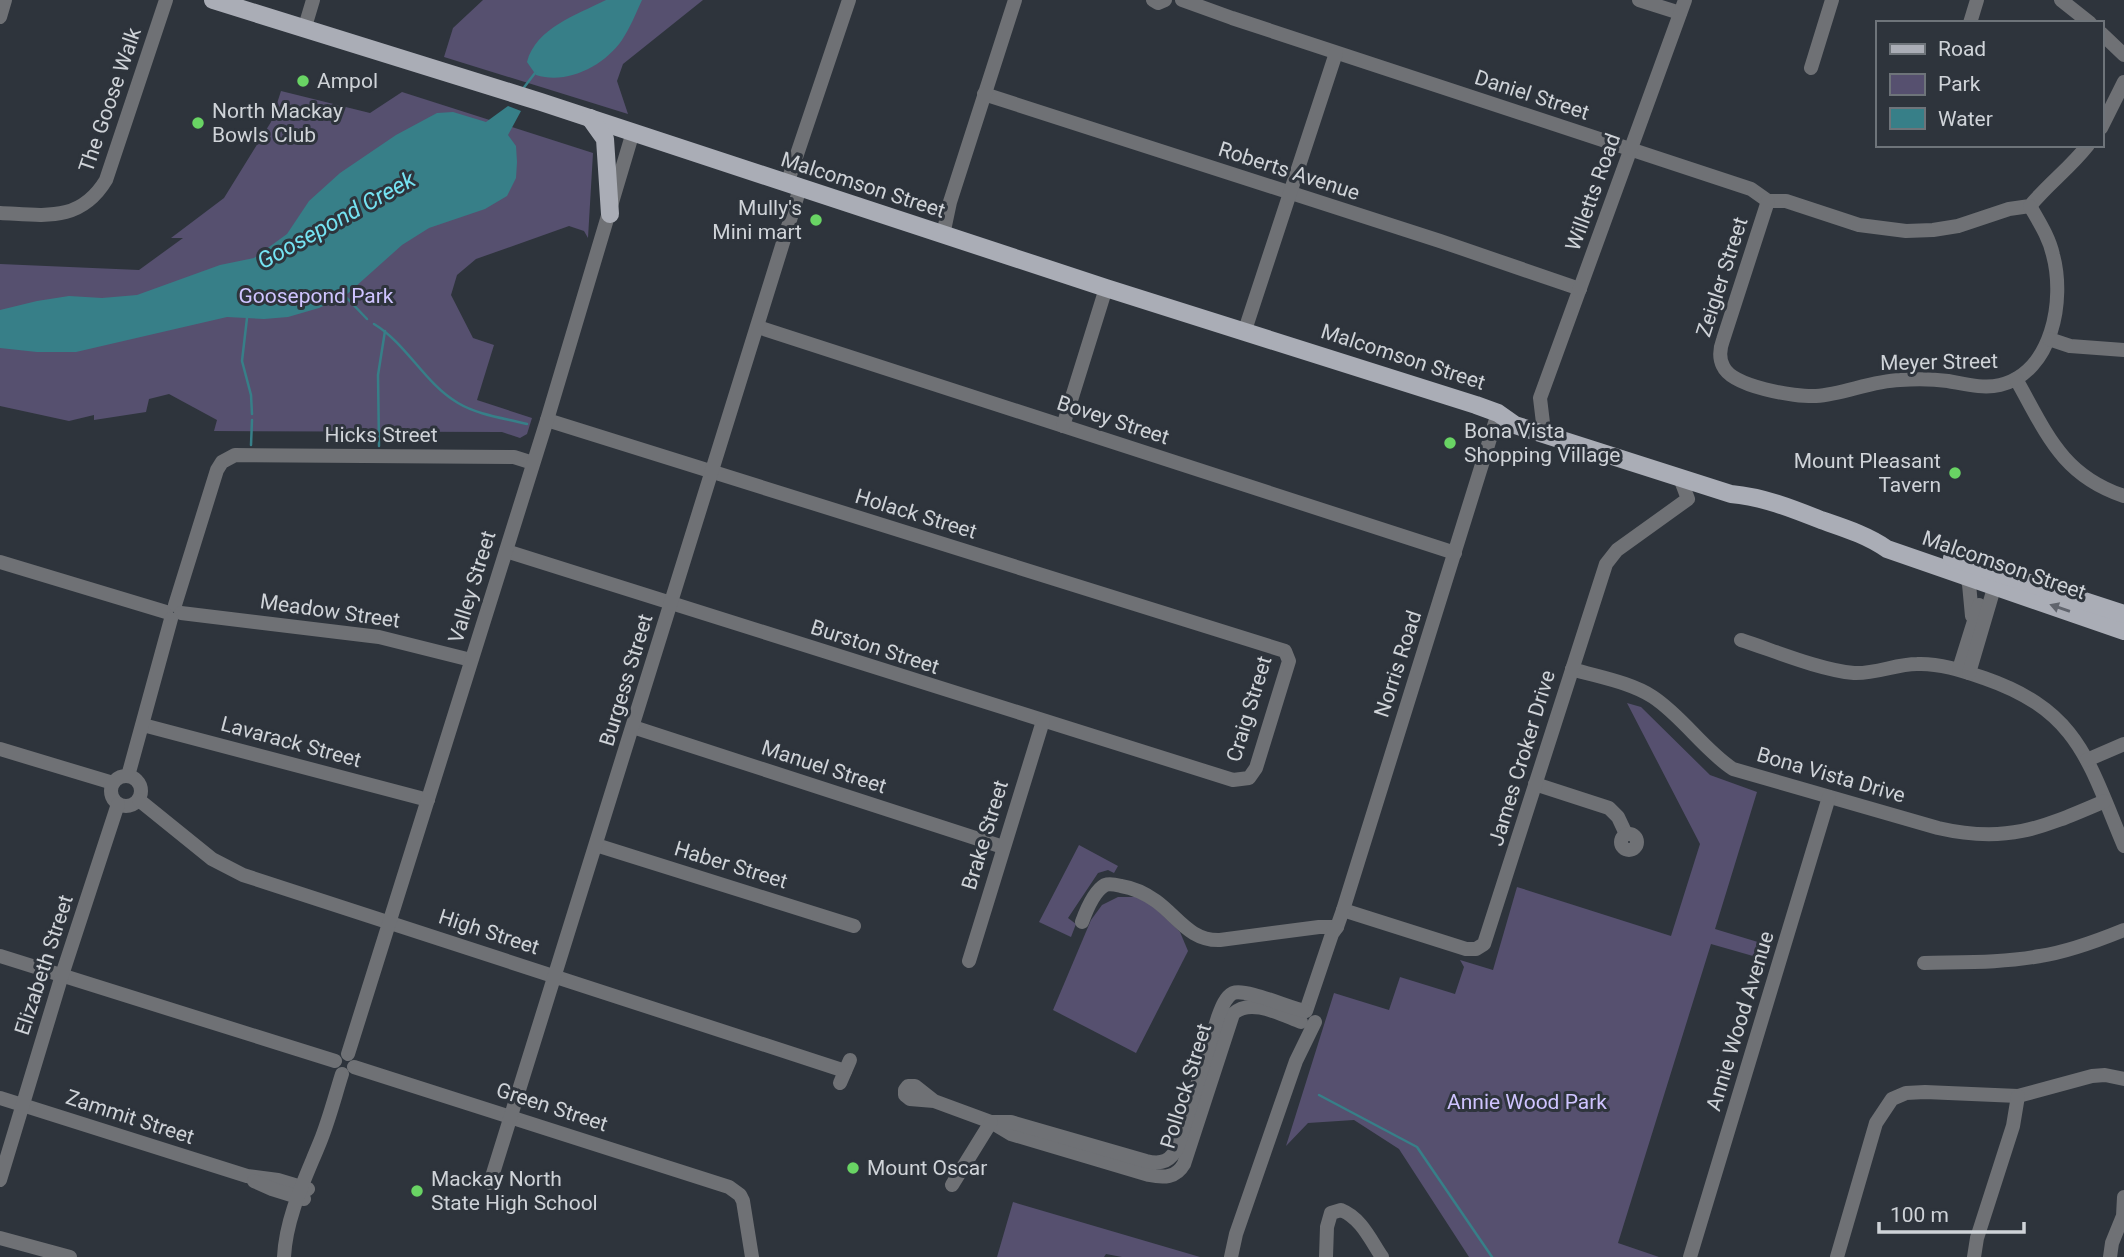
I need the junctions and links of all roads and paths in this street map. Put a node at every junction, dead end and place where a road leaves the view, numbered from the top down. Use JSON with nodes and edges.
{"nodes":[{"id":1,"x":5,"y":0,"type":"edge"},
{"id":2,"x":166,"y":0,"type":"edge"},
{"id":3,"x":213,"y":0,"type":"edge"},
{"id":4,"x":313,"y":0,"type":"edge"},
{"id":5,"x":849,"y":0,"type":"edge"},
{"id":6,"x":1015,"y":0,"type":"edge"},
{"id":7,"x":1153,"y":0,"type":"edge"},
{"id":8,"x":1165,"y":0,"type":"edge"},
{"id":9,"x":1182,"y":0,"type":"edge"},
{"id":10,"x":1639,"y":0,"type":"edge"},
{"id":11,"x":1832,"y":0,"type":"edge"},
{"id":12,"x":1977,"y":0,"type":"edge"},
{"id":13,"x":2061,"y":0,"type":"edge"},
{"id":14,"x":1683,"y":7,"type":"edge"},
{"id":15,"x":0,"y":17,"type":"edge"},
{"id":16,"x":1971,"y":21,"type":"edge"},
{"id":17,"x":2087,"y":21,"type":"edge"},
{"id":18,"x":304,"y":30,"type":"junction"},
{"id":19,"x":2103,"y":35,"type":"edge"},
{"id":20,"x":1336,"y":53,"type":"junction"},
{"id":21,"x":2124,"y":55,"type":"edge"},
{"id":22,"x":1811,"y":68,"type":"dead end"},
{"id":23,"x":2124,"y":82,"type":"edge"},
{"id":24,"x":985,"y":94,"type":"junction"},
{"id":25,"x":590,"y":118,"type":"junction"},
{"id":26,"x":2103,"y":124,"type":"edge"},
{"id":27,"x":633,"y":132,"type":"junction"},
{"id":28,"x":2086,"y":147,"type":"edge"},
{"id":29,"x":1631,"y":149,"type":"junction"},
{"id":30,"x":794,"y":186,"type":"junction"},
{"id":31,"x":1290,"y":194,"type":"junction"},
{"id":32,"x":1768,"y":201,"type":"junction"},
{"id":33,"x":2030,"y":206,"type":"junction"},
{"id":34,"x":0,"y":213,"type":"edge"},
{"id":35,"x":610,"y":214,"type":"junction"},
{"id":36,"x":943,"y":235,"type":"junction"},
{"id":37,"x":1106,"y":288,"type":"junction"},
{"id":38,"x":1580,"y":289,"type":"junction"},
{"id":39,"x":758,"y":327,"type":"junction"},
{"id":40,"x":1245,"y":330,"type":"junction"},
{"id":41,"x":2049,"y":339,"type":"junction"},
{"id":42,"x":2124,"y":350,"type":"edge"},
{"id":43,"x":1722,"y":366,"type":"joint"},
{"id":44,"x":2015,"y":379,"type":"junction"},
{"id":45,"x":1498,"y":413,"type":"junction"},
{"id":46,"x":547,"y":420,"type":"junction"},
{"id":47,"x":1543,"y":423,"type":"junction"},
{"id":48,"x":1063,"y":426,"type":"junction"},
{"id":49,"x":533,"y":463,"type":"junction"},
{"id":50,"x":712,"y":473,"type":"junction"},
{"id":51,"x":1680,"y":478,"type":"junction"},
{"id":52,"x":1750,"y":495,"type":"junction"},
{"id":53,"x":2124,"y":496,"type":"edge"},
{"id":54,"x":1871,"y":538,"type":"junction"},
{"id":55,"x":506,"y":551,"type":"junction"},
{"id":56,"x":1455,"y":552,"type":"junction"},
{"id":57,"x":0,"y":562,"type":"edge"},
{"id":58,"x":1965,"y":575,"type":"junction"},
{"id":59,"x":1992,"y":578,"type":"junction"},
{"id":60,"x":671,"y":604,"type":"junction"},
{"id":61,"x":173,"y":612,"type":"junction"},
{"id":62,"x":2124,"y":614,"type":"edge"},
{"id":63,"x":1973,"y":624,"type":"junction"},
{"id":64,"x":2124,"y":631,"type":"edge"},
{"id":65,"x":1741,"y":640,"type":"dead end"},
{"id":66,"x":1273,"y":646,"type":"joint"},
{"id":67,"x":471,"y":660,"type":"junction"},
{"id":68,"x":1572,"y":670,"type":"junction"},
{"id":69,"x":1964,"y":671,"type":"junction"},
{"id":70,"x":1043,"y":722,"type":"junction"},
{"id":71,"x":143,"y":725,"type":"junction"},
{"id":72,"x":633,"y":727,"type":"junction"},
{"id":73,"x":2124,"y":744,"type":"edge"},
{"id":74,"x":0,"y":749,"type":"edge"},
{"id":75,"x":2087,"y":760,"type":"junction"},
{"id":76,"x":128,"y":776,"type":"junction"},
{"id":77,"x":1233,"y":780,"type":"joint"},
{"id":78,"x":113,"y":783,"type":"junction"},
{"id":79,"x":1535,"y":784,"type":"junction"},
{"id":80,"x":1829,"y":797,"type":"junction"},
{"id":81,"x":139,"y":800,"type":"junction"},
{"id":82,"x":428,"y":800,"type":"junction"},
{"id":83,"x":2105,"y":801,"type":"junction"},
{"id":84,"x":118,"y":804,"type":"junction"},
{"id":85,"x":1626,"y":834,"type":"dead end"},
{"id":86,"x":596,"y":845,"type":"junction"},
{"id":87,"x":2124,"y":846,"type":"edge"},
{"id":88,"x":1003,"y":847,"type":"junction"},
{"id":89,"x":1343,"y":910,"type":"junction"},
{"id":90,"x":389,"y":922,"type":"junction"},
{"id":91,"x":1082,"y":922,"type":"dead end"},
{"id":92,"x":854,"y":926,"type":"dead end"},
{"id":93,"x":1337,"y":928,"type":"junction"},
{"id":94,"x":2124,"y":930,"type":"edge"},
{"id":95,"x":0,"y":956,"type":"edge"},
{"id":96,"x":969,"y":961,"type":"dead end"},
{"id":97,"x":1924,"y":963,"type":"dead end"},
{"id":98,"x":62,"y":975,"type":"junction"},
{"id":99,"x":555,"y":975,"type":"junction"},
{"id":100,"x":1308,"y":1018,"type":"junction"},
{"id":101,"x":345,"y":1064,"type":"junction"},
{"id":102,"x":845,"y":1071,"type":"dead end"},
{"id":103,"x":2124,"y":1079,"type":"edge"},
{"id":104,"x":1286,"y":1093,"type":"junction"},
{"id":105,"x":2018,"y":1096,"type":"junction"},
{"id":106,"x":0,"y":1098,"type":"edge"},
{"id":107,"x":934,"y":1101,"type":"dead end"},
{"id":108,"x":22,"y":1105,"type":"junction"},
{"id":109,"x":511,"y":1116,"type":"junction"},
{"id":110,"x":991,"y":1122,"type":"junction"},
{"id":111,"x":0,"y":1180,"type":"edge"},
{"id":112,"x":490,"y":1183,"type":"dead end"},
{"id":113,"x":952,"y":1185,"type":"dead end"},
{"id":114,"x":302,"y":1193,"type":"junction"},
{"id":115,"x":2124,"y":1197,"type":"edge"},
{"id":116,"x":2123,"y":1223,"type":"edge"},
{"id":117,"x":0,"y":1238,"type":"edge"},
{"id":118,"x":70,"y":1257,"type":"edge"},
{"id":119,"x":284,"y":1257,"type":"edge"},
{"id":120,"x":752,"y":1257,"type":"edge"},
{"id":121,"x":1231,"y":1257,"type":"edge"},
{"id":122,"x":1238,"y":1257,"type":"edge"},
{"id":123,"x":1326,"y":1257,"type":"edge"},
{"id":124,"x":1381,"y":1257,"type":"edge"},
{"id":125,"x":1690,"y":1257,"type":"edge"},
{"id":126,"x":1838,"y":1257,"type":"edge"},
{"id":127,"x":1974,"y":1257,"type":"edge"},
{"id":128,"x":2110,"y":1257,"type":"edge"}],
"edges":[{"from":1,"to":15,"type":"street"},
{"from":2,"to":34,"type":"street","name":"The Goose Walk"},
{"from":3,"to":18,"type":"main road","name":"Malcomson Street"},
{"from":4,"to":18,"type":"street"},
{"from":5,"to":30,"type":"street","name":"Burgess Street"},
{"from":6,"to":24,"type":"street"},
{"from":7,"to":8,"type":"street"},
{"from":9,"to":20,"type":"street","name":"Daniel Street"},
{"from":10,"to":14,"type":"street"},
{"from":11,"to":22,"type":"street"},
{"from":12,"to":16,"type":"street"},
{"from":13,"to":17,"type":"street"},
{"from":14,"to":29,"type":"street","name":"Willetts Road"},
{"from":18,"to":25,"type":"main road","name":"Malcomson Street"},
{"from":19,"to":21,"type":"street"},
{"from":20,"to":29,"type":"street","name":"Daniel Street"},
{"from":20,"to":31,"type":"street"},
{"from":23,"to":26,"type":"street"},
{"from":24,"to":31,"type":"street","name":"Roberts Avenue"},
{"from":24,"to":36,"type":"street"},
{"from":25,"to":27,"type":"main road","name":"Malcomson Street"},
{"from":25,"to":35,"type":"main road"},
{"from":27,"to":30,"type":"main road","name":"Malcomson Street"},
{"from":27,"to":35,"type":"street","name":"Valley Street"},
{"from":28,"to":33,"type":"street"},
{"from":29,"to":32,"type":"street","name":"Daniel Street"},
{"from":29,"to":38,"type":"street","name":"Willetts Road"},
{"from":30,"to":36,"type":"main road","name":"Malcomson Street"},
{"from":30,"to":39,"type":"street","name":"Burgess Street"},
{"from":31,"to":38,"type":"street","name":"Roberts Avenue"},
{"from":31,"to":40,"type":"street"},
{"from":32,"to":33,"type":"street","name":"Daniel Street"},
{"from":32,"to":43,"type":"street","name":"Zeigler Street"},
{"from":33,"to":41,"type":"street","name":"Meyer Street"},
{"from":35,"to":46,"type":"street","name":"Valley Street"},
{"from":36,"to":37,"type":"main road","name":"Malcomson Street"},
{"from":37,"to":40,"type":"main road","name":"Malcomson Street"},
{"from":37,"to":48,"type":"street"},
{"from":38,"to":47,"type":"street","name":"Willetts Road"},
{"from":39,"to":48,"type":"street","name":"Bovey Street"},
{"from":39,"to":50,"type":"street","name":"Burgess Street"},
{"from":40,"to":45,"type":"main road","name":"Malcomson Street"},
{"from":41,"to":42,"type":"street"},
{"from":41,"to":44,"type":"street","name":"Meyer Street"},
{"from":43,"to":44,"type":"street","name":"Meyer Street"},
{"from":44,"to":53,"type":"street"},
{"from":45,"to":47,"type":"main road","name":"Malcomson Street"},
{"from":45,"to":51,"type":"main road","name":"Malcomson Street"},
{"from":45,"to":56,"type":"street","name":"Norris Road"},
{"from":46,"to":49,"type":"street","name":"Valley Street"},
{"from":46,"to":50,"type":"street","name":"Holack Street"},
{"from":47,"to":52,"type":"main road","name":"Malcomson Street"},
{"from":48,"to":56,"type":"street","name":"Bovey Street"},
{"from":49,"to":55,"type":"street","name":"Valley Street"},
{"from":49,"to":61,"type":"street","name":"Hicks Street"},
{"from":50,"to":60,"type":"street","name":"Burgess Street"},
{"from":50,"to":66,"type":"street","name":"Holack Street"},
{"from":51,"to":52,"type":"main road","name":"Malcomson Street"},
{"from":51,"to":68,"type":"street","name":"James Croker Drive"},
{"from":52,"to":54,"type":"main road","name":"Malcomson Street"},
{"from":54,"to":58,"type":"main road","name":"Malcomson Street"},
{"from":54,"to":59,"type":"main road","name":"Malcomson Street"},
{"from":55,"to":60,"type":"street","name":"Burston Street"},
{"from":55,"to":67,"type":"street","name":"Valley Street"},
{"from":56,"to":89,"type":"street","name":"Norris Road"},
{"from":57,"to":61,"type":"street","name":"Meadow Street"},
{"from":58,"to":59,"type":"main road","name":"Malcomson Street"},
{"from":58,"to":63,"type":"street"},
{"from":59,"to":62,"type":"main road","name":"Malcomson Street"},
{"from":59,"to":63,"type":"street"},
{"from":64,"to":59,"type":"main road","name":"Malcomson Street","one_way":true},
{"from":59,"to":69,"type":"street"},
{"from":60,"to":70,"type":"street","name":"Burston Street"},
{"from":60,"to":72,"type":"street","name":"Burgess Street"},
{"from":61,"to":67,"type":"street","name":"Meadow Street"},
{"from":61,"to":71,"type":"street"},
{"from":63,"to":69,"type":"street"},
{"from":65,"to":69,"type":"street"},
{"from":66,"to":77,"type":"street","name":"Craig Street"},
{"from":67,"to":82,"type":"street","name":"Valley Street"},
{"from":68,"to":79,"type":"street","name":"James Croker Drive"},
{"from":68,"to":80,"type":"street","name":"Bona Vista Drive"},
{"from":69,"to":75,"type":"street"},
{"from":70,"to":77,"type":"street","name":"Burston Street"},
{"from":70,"to":88,"type":"street","name":"Brake Street"},
{"from":71,"to":76,"type":"street"},
{"from":71,"to":82,"type":"street","name":"Lavarack Street"},
{"from":72,"to":86,"type":"street","name":"Burgess Street"},
{"from":72,"to":88,"type":"street","name":"Manuel Street"},
{"from":73,"to":75,"type":"street"},
{"from":74,"to":78,"type":"street"},
{"from":75,"to":83,"type":"street"},
{"from":76,"to":78,"type":"street"},
{"from":76,"to":81,"type":"street"},
{"from":78,"to":84,"type":"street"},
{"from":79,"to":85,"type":"street"},
{"from":79,"to":89,"type":"street","name":"James Croker Drive"},
{"from":80,"to":83,"type":"street","name":"Bona Vista Drive"},
{"from":80,"to":125,"type":"street","name":"Annie Wood Avenue"},
{"from":81,"to":84,"type":"street"},
{"from":81,"to":90,"type":"street","name":"High Street"},
{"from":82,"to":90,"type":"street","name":"Valley Street"},
{"from":83,"to":87,"type":"street"},
{"from":84,"to":98,"type":"street","name":"Elizabeth Street"},
{"from":86,"to":92,"type":"street","name":"Haber Street"},
{"from":86,"to":99,"type":"street","name":"Burgess Street"},
{"from":88,"to":96,"type":"street","name":"Brake Street"},
{"from":89,"to":93,"type":"street","name":"Norris Road"},
{"from":90,"to":99,"type":"street","name":"High Street"},
{"from":90,"to":101,"type":"street","name":"Valley Street"},
{"from":91,"to":93,"type":"street"},
{"from":93,"to":100,"type":"street","name":"Norris Road"},
{"from":94,"to":97,"type":"street"},
{"from":95,"to":98,"type":"street","name":"Green Street"},
{"from":98,"to":101,"type":"street","name":"Green Street"},
{"from":98,"to":108,"type":"street","name":"Elizabeth Street"},
{"from":99,"to":102,"type":"street","name":"High Street"},
{"from":99,"to":109,"type":"street","name":"Burgess Street"},
{"from":100,"to":104,"type":"street","name":"Norris Road"},
{"from":100,"to":110,"type":"street","name":"Pollock Street"},
{"from":101,"to":109,"type":"street","name":"Green Street"},
{"from":101,"to":114,"type":"street","name":"Valley Street"},
{"from":103,"to":105,"type":"street"},
{"from":104,"to":121,"type":"street","name":"Norris Road"},
{"from":104,"to":122,"type":"street","name":"Norris Road"},
{"from":105,"to":126,"type":"street"},
{"from":105,"to":127,"type":"street"},
{"from":106,"to":108,"type":"street","name":"Zammit Street"},
{"from":107,"to":110,"type":"street","name":"Pollock Street"},
{"from":108,"to":111,"type":"street","name":"Elizabeth Street"},
{"from":108,"to":114,"type":"street","name":"Zammit Street"},
{"from":109,"to":112,"type":"street","name":"Burgess Street"},
{"from":109,"to":120,"type":"street","name":"Green Street"},
{"from":110,"to":113,"type":"street"},
{"from":114,"to":119,"type":"street","name":"Valley Street"},
{"from":115,"to":116,"type":"street"},
{"from":116,"to":128,"type":"street"},
{"from":117,"to":118,"type":"street"},
{"from":123,"to":124,"type":"street"}]}
